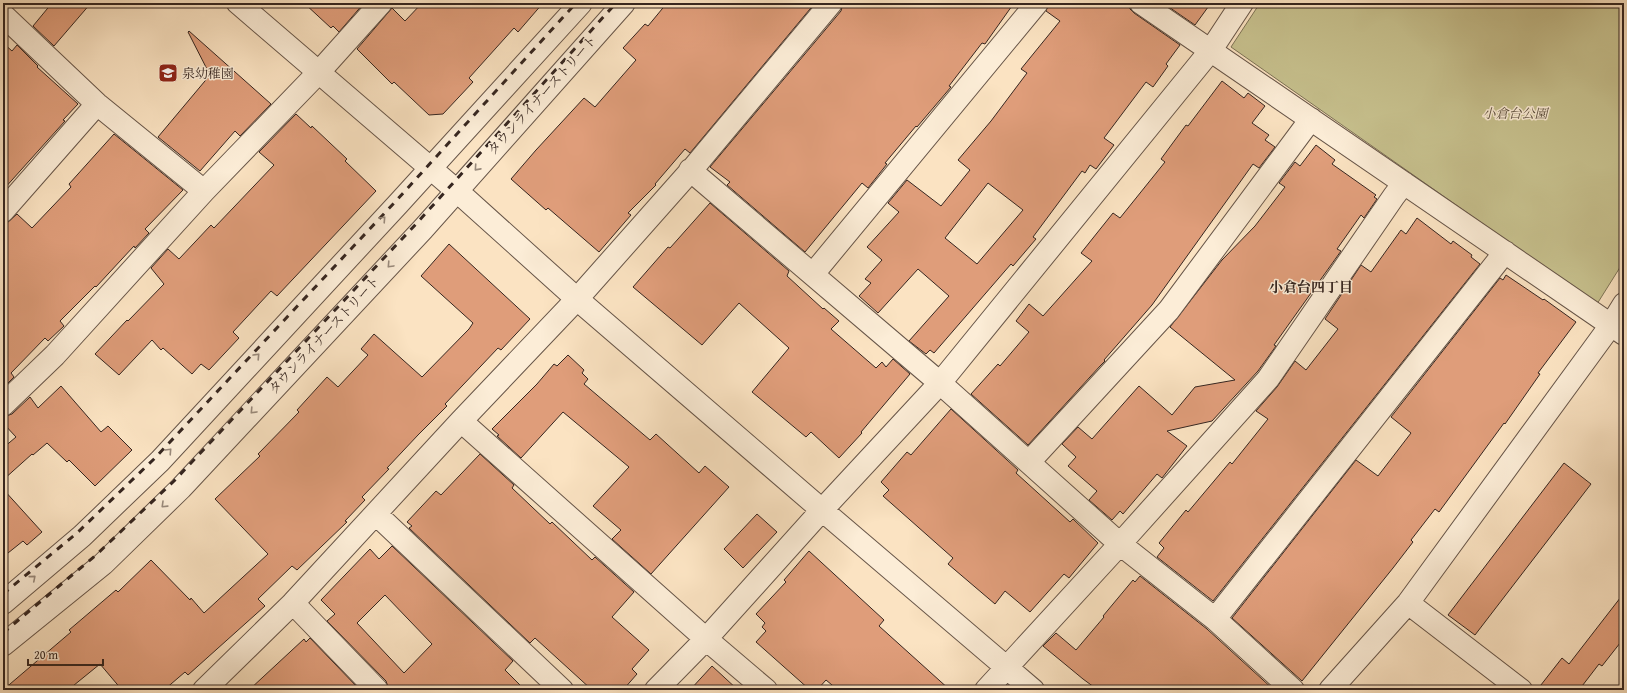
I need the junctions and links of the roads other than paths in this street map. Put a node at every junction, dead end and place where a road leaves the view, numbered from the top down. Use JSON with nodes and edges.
{"nodes":[{"id":1,"x":14,"y":3,"type":"edge"},
{"id":2,"x":238,"y":3,"type":"edge"},
{"id":3,"x":381,"y":3,"type":"edge"},
{"id":4,"x":581,"y":3,"type":"edge"},
{"id":5,"x":624,"y":3,"type":"edge"},
{"id":6,"x":831,"y":3,"type":"edge"},
{"id":7,"x":1037,"y":3,"type":"edge"},
{"id":8,"x":1140,"y":3,"type":"edge"},
{"id":9,"x":1242,"y":3,"type":"edge"},
{"id":10,"x":3,"y":16,"type":"edge"},
{"id":11,"x":1211,"y":50,"type":"junction"},
{"id":12,"x":319,"y":72,"type":"junction"},
{"id":13,"x":97,"y":104,"type":"junction"},
{"id":14,"x":1311,"y":119,"type":"junction"},
{"id":15,"x":430,"y":168,"type":"junction"},
{"id":16,"x":690,"y":170,"type":"junction"},
{"id":17,"x":1404,"y":183,"type":"junction"},
{"id":18,"x":204,"y":191,"type":"junction"},
{"id":19,"x":457,"y":191,"type":"junction"},
{"id":20,"x":3,"y":211,"type":"edge"},
{"id":21,"x":1505,"y":252,"type":"junction"},
{"id":22,"x":814,"y":274,"type":"junction"},
{"id":23,"x":577,"y":298,"type":"junction"},
{"id":24,"x":1624,"y":304,"type":"edge"},
{"id":25,"x":1618,"y":330,"type":"edge"},
{"id":26,"x":940,"y":383,"type":"junction"},
{"id":27,"x":3,"y":404,"type":"edge"},
{"id":28,"x":461,"y":422,"type":"junction"},
{"id":29,"x":1029,"y":462,"type":"junction"},
{"id":30,"x":822,"y":510,"type":"junction"},
{"id":31,"x":376,"y":514,"type":"junction"},
{"id":32,"x":1120,"y":544,"type":"junction"},
{"id":33,"x":3,"y":603,"type":"edge"},
{"id":34,"x":293,"y":603,"type":"junction"},
{"id":35,"x":1408,"y":603,"type":"junction"},
{"id":36,"x":1216,"y":619,"type":"junction"},
{"id":37,"x":706,"y":639,"type":"junction"},
{"id":38,"x":3,"y":645,"type":"edge"},
{"id":39,"x":1007,"y":668,"type":"junction"},
{"id":40,"x":204,"y":690,"type":"edge"},
{"id":41,"x":377,"y":690,"type":"edge"},
{"id":42,"x":562,"y":690,"type":"edge"},
{"id":43,"x":656,"y":690,"type":"edge"},
{"id":44,"x":766,"y":690,"type":"edge"},
{"id":45,"x":986,"y":690,"type":"edge"},
{"id":46,"x":1033,"y":690,"type":"edge"},
{"id":47,"x":1293,"y":690,"type":"edge"},
{"id":48,"x":1330,"y":690,"type":"edge"},
{"id":49,"x":1521,"y":690,"type":"edge"}],
"edges":[{"from":1,"to":10,"type":"street"},
{"from":2,"to":12,"type":"street"},
{"from":3,"to":12,"type":"street"},
{"from":4,"to":15,"type":"street"},
{"from":5,"to":19,"type":"street","name":"タウンライナーストリート","one_way":true},
{"from":6,"to":16,"type":"street"},
{"from":7,"to":22,"type":"street"},
{"from":8,"to":11,"type":"street"},
{"from":9,"to":11,"type":"street"},
{"from":10,"to":13,"type":"street"},
{"from":11,"to":14,"type":"street"},
{"from":11,"to":26,"type":"street"},
{"from":12,"to":15,"type":"street"},
{"from":12,"to":18,"type":"street"},
{"from":13,"to":18,"type":"street"},
{"from":13,"to":20,"type":"street"},
{"from":14,"to":17,"type":"street"},
{"from":14,"to":29,"type":"street"},
{"from":15,"to":19,"type":"street"},
{"from":33,"to":15,"type":"street","one_way":true},
{"from":16,"to":22,"type":"street"},
{"from":16,"to":23,"type":"street"},
{"from":17,"to":21,"type":"street"},
{"from":17,"to":32,"type":"street"},
{"from":18,"to":27,"type":"street"},
{"from":19,"to":23,"type":"street"},
{"from":19,"to":38,"type":"street","name":"タウンライナーストリート","one_way":true},
{"from":21,"to":25,"type":"street"},
{"from":21,"to":36,"type":"street"},
{"from":22,"to":26,"type":"street"},
{"from":23,"to":28,"type":"street"},
{"from":23,"to":30,"type":"street"},
{"from":24,"to":25,"type":"street"},
{"from":25,"to":35,"type":"street"},
{"from":26,"to":29,"type":"street"},
{"from":26,"to":30,"type":"street"},
{"from":28,"to":31,"type":"street"},
{"from":28,"to":37,"type":"street"},
{"from":29,"to":32,"type":"street"},
{"from":30,"to":37,"type":"street"},
{"from":30,"to":39,"type":"street"},
{"from":31,"to":34,"type":"street"},
{"from":31,"to":42,"type":"street"},
{"from":32,"to":36,"type":"street"},
{"from":32,"to":39,"type":"street"},
{"from":34,"to":40,"type":"street"},
{"from":34,"to":41,"type":"street"},
{"from":35,"to":48,"type":"street"},
{"from":35,"to":49,"type":"street"},
{"from":36,"to":47,"type":"street"},
{"from":37,"to":43,"type":"street"},
{"from":37,"to":44,"type":"street"},
{"from":39,"to":45,"type":"street"},
{"from":39,"to":46,"type":"street"}]}
